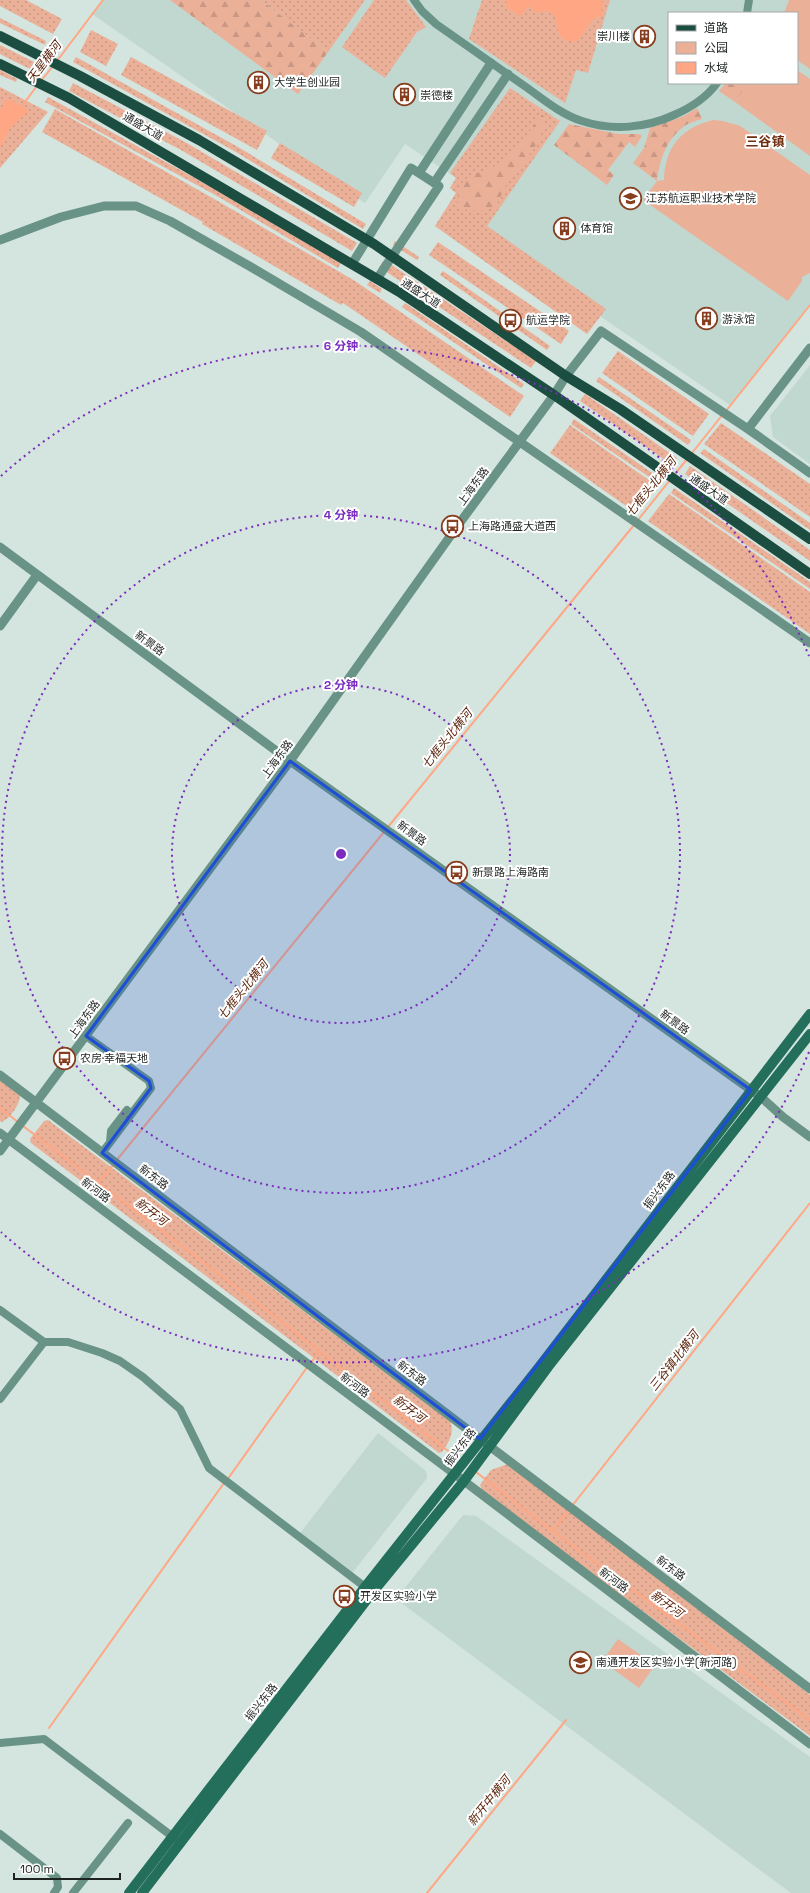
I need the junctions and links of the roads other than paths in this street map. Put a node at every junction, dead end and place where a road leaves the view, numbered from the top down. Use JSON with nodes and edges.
{"nodes":[{"id":1,"x":414,"y":0,"type":"edge"},
{"id":2,"x":749,"y":0,"type":"edge"},
{"id":3,"x":747,"y":12,"type":"edge"},
{"id":4,"x":0,"y":36,"type":"edge"},
{"id":5,"x":491,"y":63,"type":"junction"},
{"id":6,"x":0,"y":64,"type":"edge"},
{"id":7,"x":508,"y":74,"type":"junction"},
{"id":8,"x":716,"y":84,"type":"edge"},
{"id":9,"x":419,"y":173,"type":"junction"},
{"id":10,"x":434,"y":183,"type":"junction"},
{"id":11,"x":0,"y":240,"type":"edge"},
{"id":12,"x":366,"y":240,"type":"junction"},
{"id":13,"x":392,"y":256,"type":"junction"},
{"id":14,"x":352,"y":264,"type":"junction"},
{"id":15,"x":377,"y":279,"type":"junction"},
{"id":16,"x":810,"y":348,"type":"edge"},
{"id":17,"x":566,"y":376,"type":"junction"},
{"id":18,"x":554,"y":395,"type":"junction"},
{"id":19,"x":747,"y":428,"type":"junction"},
{"id":20,"x":519,"y":442,"type":"junction"},
{"id":21,"x":810,"y":473,"type":"edge"},
{"id":22,"x":810,"y":539,"type":"edge"},
{"id":23,"x":0,"y":548,"type":"edge"},
{"id":24,"x":810,"y":574,"type":"edge"},
{"id":25,"x":37,"y":575,"type":"junction"},
{"id":26,"x":0,"y":626,"type":"edge"},
{"id":27,"x":810,"y":643,"type":"edge"},
{"id":28,"x":290,"y":761,"type":"junction"},
{"id":29,"x":810,"y":1014,"type":"edge"},
{"id":30,"x":810,"y":1034,"type":"edge"},
{"id":31,"x":86,"y":1036,"type":"junction"},
{"id":32,"x":0,"y":1075,"type":"edge"},
{"id":33,"x":751,"y":1090,"type":"junction"},
{"id":34,"x":760,"y":1097,"type":"junction"},
{"id":35,"x":36,"y":1103,"type":"junction"},
{"id":36,"x":127,"y":1110,"type":"dead end"},
{"id":37,"x":0,"y":1133,"type":"edge"},
{"id":38,"x":810,"y":1137,"type":"edge"},
{"id":39,"x":8,"y":1139,"type":"junction"},
{"id":40,"x":110,"y":1143,"type":"junction"},
{"id":41,"x":0,"y":1151,"type":"edge"},
{"id":42,"x":105,"y":1155,"type":"junction"},
{"id":43,"x":0,"y":1310,"type":"edge"},
{"id":44,"x":44,"y":1342,"type":"junction"},
{"id":45,"x":0,"y":1400,"type":"edge"},
{"id":46,"x":480,"y":1439,"type":"junction"},
{"id":47,"x":490,"y":1445,"type":"junction"},
{"id":48,"x":457,"y":1471,"type":"junction"},
{"id":49,"x":466,"y":1477,"type":"junction"},
{"id":50,"x":369,"y":1590,"type":"junction"},
{"id":51,"x":810,"y":1689,"type":"edge"},
{"id":52,"x":0,"y":1742,"type":"edge"},
{"id":53,"x":810,"y":1744,"type":"edge"},
{"id":54,"x":128,"y":1823,"type":"dead end"},
{"id":55,"x":0,"y":1834,"type":"edge"},
{"id":56,"x":172,"y":1836,"type":"junction"},
{"id":57,"x":180,"y":1842,"type":"junction"},
{"id":58,"x":54,"y":1893,"type":"edge"},
{"id":59,"x":74,"y":1893,"type":"edge"},
{"id":60,"x":129,"y":1893,"type":"edge"},
{"id":61,"x":142,"y":1893,"type":"edge"}],
"edges":[{"from":1,"to":5,"type":"street"},
{"from":2,"to":3,"type":"street"},
{"from":4,"to":12,"type":"main road","name":"通盛大道"},
{"from":5,"to":7,"type":"street"},
{"from":5,"to":9,"type":"street"},
{"from":6,"to":14,"type":"main road","name":"通盛大道"},
{"from":7,"to":8,"type":"street"},
{"from":7,"to":10,"type":"street"},
{"from":9,"to":10,"type":"street"},
{"from":9,"to":12,"type":"street"},
{"from":10,"to":13,"type":"street"},
{"from":11,"to":20,"type":"street"},
{"from":12,"to":13,"type":"main road","name":"通盛大道"},
{"from":12,"to":14,"type":"street"},
{"from":13,"to":15,"type":"street"},
{"from":13,"to":17,"type":"main road","name":"通盛大道"},
{"from":14,"to":15,"type":"main road","name":"通盛大道"},
{"from":15,"to":18,"type":"main road","name":"通盛大道"},
{"from":16,"to":19,"type":"street"},
{"from":17,"to":18,"type":"street","name":"上海东路"},
{"from":17,"to":19,"type":"street","name":"上海东路"},
{"from":17,"to":22,"type":"main road","name":"通盛大道"},
{"from":18,"to":20,"type":"street","name":"上海东路"},
{"from":18,"to":24,"type":"main road","name":"通盛大道"},
{"from":19,"to":21,"type":"street"},
{"from":20,"to":27,"type":"street"},
{"from":20,"to":28,"type":"street","name":"上海东路"},
{"from":23,"to":25,"type":"street","name":"新景路"},
{"from":25,"to":26,"type":"street"},
{"from":25,"to":28,"type":"street","name":"新景路"},
{"from":28,"to":31,"type":"street","name":"上海东路"},
{"from":28,"to":33,"type":"street","name":"新景路"},
{"from":29,"to":33,"type":"main road","name":"振兴东路"},
{"from":30,"to":34,"type":"main road","name":"振兴东路"},
{"from":31,"to":35,"type":"street","name":"上海东路"},
{"from":31,"to":40,"type":"street"},
{"from":32,"to":35,"type":"street","name":"新东路"},
{"from":33,"to":34,"type":"street","name":"新景路"},
{"from":33,"to":46,"type":"main road","name":"振兴东路"},
{"from":34,"to":38,"type":"street","name":"新景路"},
{"from":34,"to":47,"type":"main road","name":"振兴东路"},
{"from":35,"to":39,"type":"street","name":"上海东路"},
{"from":35,"to":42,"type":"street","name":"新东路"},
{"from":36,"to":40,"type":"street"},
{"from":37,"to":39,"type":"street","name":"新河路"},
{"from":39,"to":41,"type":"street","name":"上海东路"},
{"from":39,"to":48,"type":"street","name":"新河路"},
{"from":40,"to":42,"type":"street"},
{"from":42,"to":46,"type":"street","name":"新东路"},
{"from":43,"to":44,"type":"street"},
{"from":44,"to":45,"type":"street"},
{"from":44,"to":50,"type":"street"},
{"from":46,"to":47,"type":"street","name":"新东路"},
{"from":46,"to":48,"type":"main road","name":"振兴东路"},
{"from":47,"to":49,"type":"main road","name":"振兴东路"},
{"from":47,"to":51,"type":"street","name":"新东路"},
{"from":48,"to":49,"type":"street","name":"新河路"},
{"from":48,"to":50,"type":"main road","name":"振兴东路"},
{"from":49,"to":50,"type":"main road","name":"振兴东路"},
{"from":49,"to":53,"type":"street","name":"新河路"},
{"from":50,"to":56,"type":"main road","name":"振兴东路"},
{"from":50,"to":57,"type":"main road","name":"振兴东路"},
{"from":52,"to":56,"type":"street"},
{"from":54,"to":59,"type":"street"},
{"from":55,"to":58,"type":"street"},
{"from":56,"to":57,"type":"street"},
{"from":56,"to":60,"type":"main road","name":"振兴东路"},
{"from":57,"to":61,"type":"main road","name":"振兴东路"}]}
